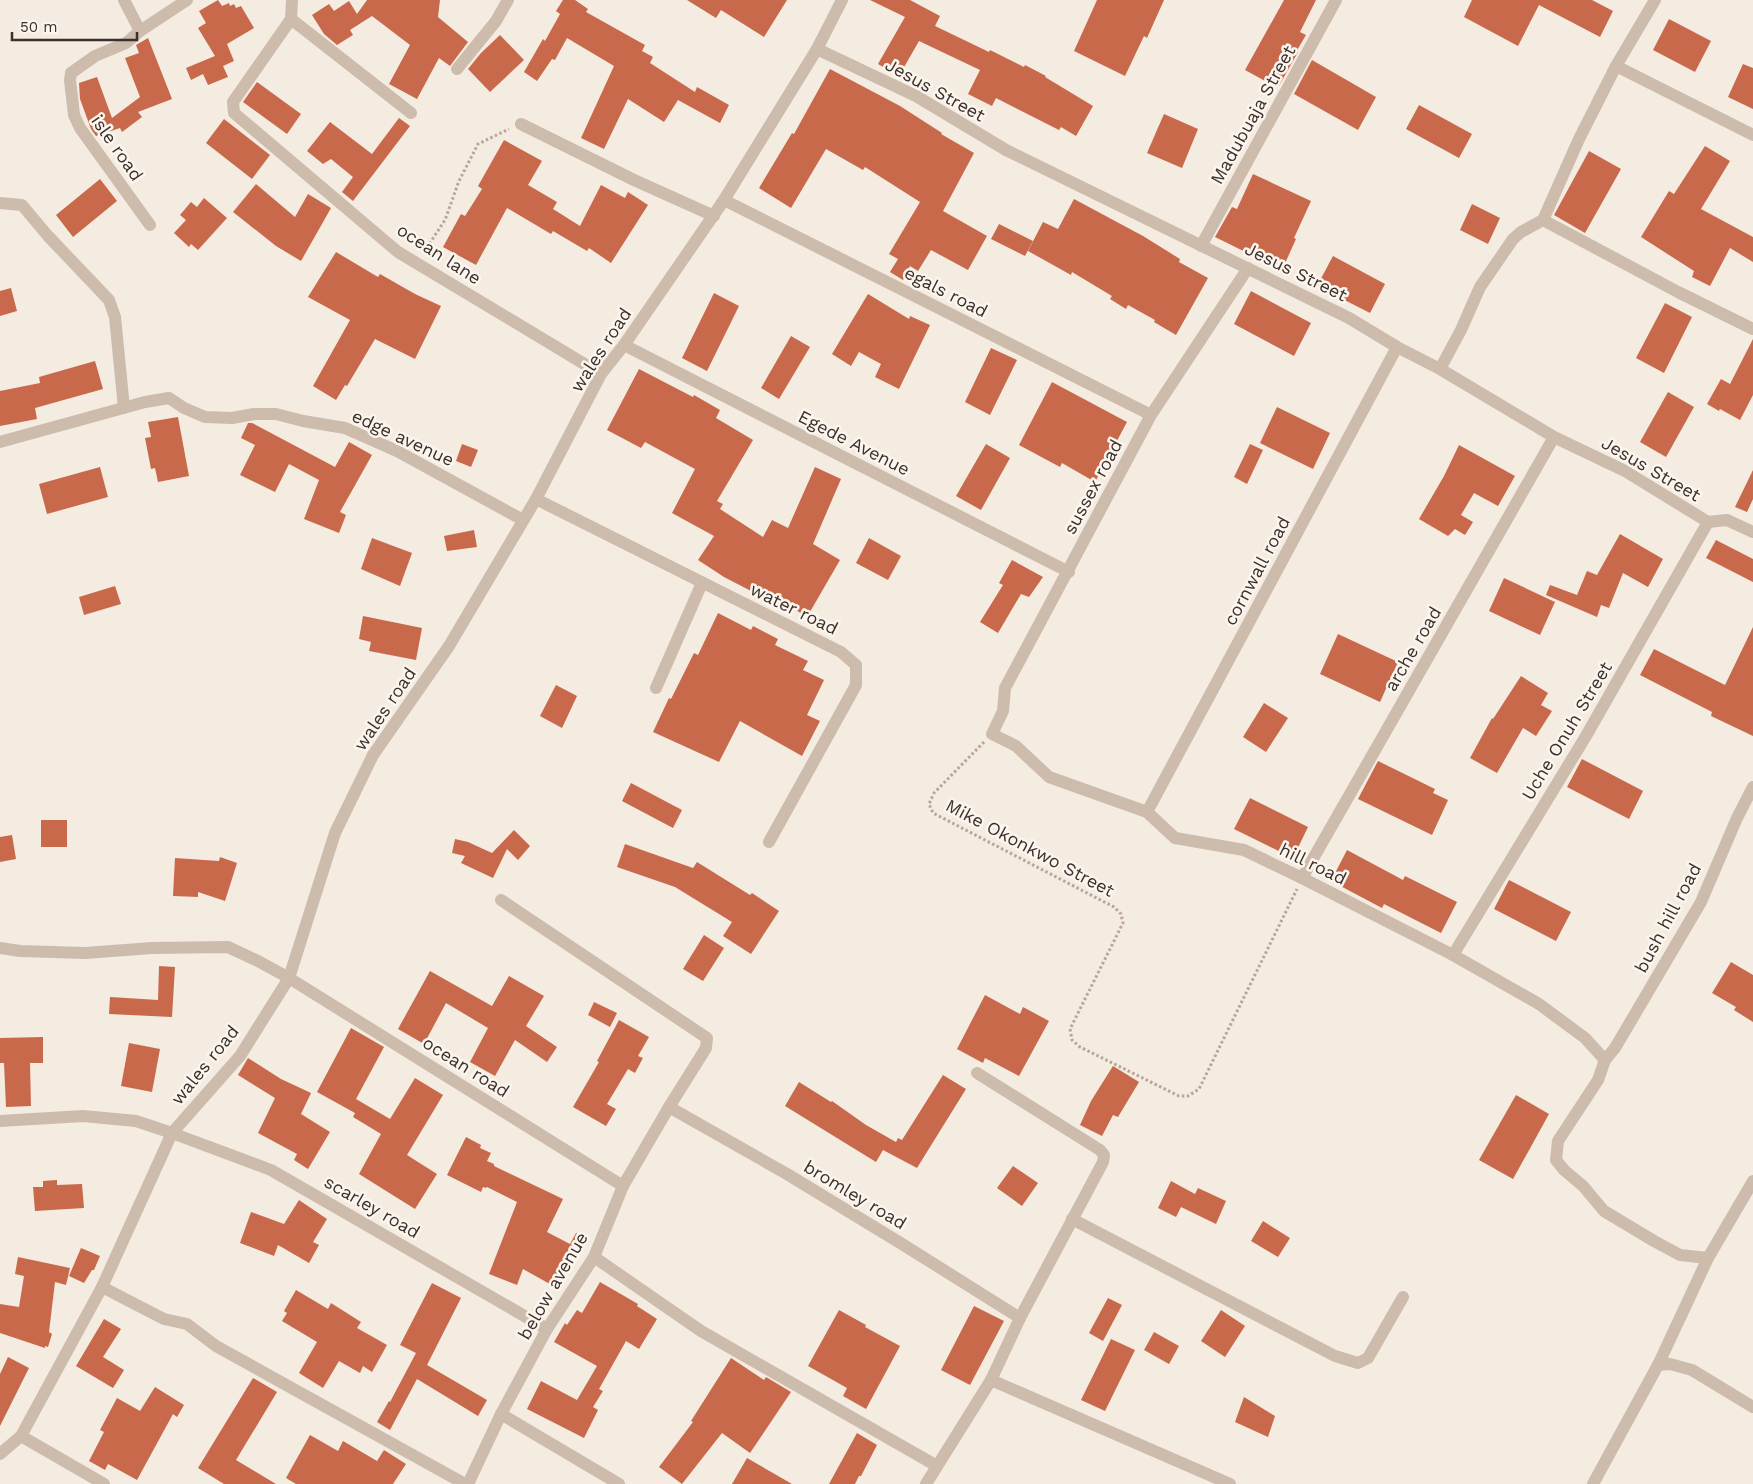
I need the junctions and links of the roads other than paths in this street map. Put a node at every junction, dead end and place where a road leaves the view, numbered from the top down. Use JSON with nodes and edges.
{"nodes":[{"id":1,"x":124,"y":0,"type":"edge"},
{"id":2,"x":188,"y":0,"type":"edge"},
{"id":3,"x":292,"y":0,"type":"edge"},
{"id":4,"x":508,"y":0,"type":"edge"},
{"id":5,"x":842,"y":0,"type":"edge"},
{"id":6,"x":1336,"y":0,"type":"edge"},
{"id":7,"x":1655,"y":0,"type":"edge"},
{"id":8,"x":291,"y":18,"type":"junction"},
{"id":9,"x":140,"y":31,"type":"junction"},
{"id":10,"x":817,"y":49,"type":"junction"},
{"id":11,"x":1616,"y":66,"type":"junction"},
{"id":12,"x":457,"y":69,"type":"dead end"},
{"id":13,"x":411,"y":113,"type":"dead end"},
{"id":14,"x":521,"y":124,"type":"road end"},
{"id":15,"x":1753,"y":135,"type":"edge"},
{"id":16,"x":724,"y":200,"type":"junction"},
{"id":17,"x":0,"y":203,"type":"edge"},
{"id":18,"x":714,"y":216,"type":"junction"},
{"id":19,"x":1543,"y":220,"type":"junction"},
{"id":20,"x":150,"y":225,"type":"dead end"},
{"id":21,"x":1201,"y":246,"type":"junction"},
{"id":22,"x":1248,"y":268,"type":"junction"},
{"id":23,"x":1753,"y":329,"type":"edge"},
{"id":24,"x":624,"y":345,"type":"junction"},
{"id":25,"x":1397,"y":347,"type":"junction"},
{"id":26,"x":1440,"y":369,"type":"junction"},
{"id":27,"x":601,"y":374,"type":"junction"},
{"id":28,"x":124,"y":408,"type":"junction"},
{"id":29,"x":1151,"y":415,"type":"junction"},
{"id":30,"x":1554,"y":437,"type":"junction"},
{"id":31,"x":0,"y":442,"type":"edge"},
{"id":32,"x":536,"y":499,"type":"junction"},
{"id":33,"x":523,"y":520,"type":"junction"},
{"id":34,"x":1708,"y":522,"type":"junction"},
{"id":35,"x":1753,"y":532,"type":"edge"},
{"id":36,"x":1069,"y":572,"type":"junction"},
{"id":37,"x":702,"y":584,"type":"junction"},
{"id":38,"x":656,"y":688,"type":"dead end"},
{"id":39,"x":992,"y":734,"type":"joint"},
{"id":40,"x":1753,"y":787,"type":"edge"},
{"id":41,"x":1147,"y":812,"type":"junction"},
{"id":42,"x":769,"y":842,"type":"dead end"},
{"id":43,"x":1302,"y":878,"type":"junction"},
{"id":44,"x":501,"y":900,"type":"dead end"},
{"id":45,"x":0,"y":948,"type":"edge"},
{"id":46,"x":1453,"y":955,"type":"junction"},
{"id":47,"x":289,"y":978,"type":"junction"},
{"id":48,"x":1605,"y":1060,"type":"junction"},
{"id":49,"x":977,"y":1073,"type":"dead end"},
{"id":50,"x":669,"y":1107,"type":"junction"},
{"id":51,"x":0,"y":1121,"type":"edge"},
{"id":52,"x":172,"y":1133,"type":"junction"},
{"id":53,"x":1753,"y":1181,"type":"edge"},
{"id":54,"x":623,"y":1186,"type":"junction"},
{"id":55,"x":1749,"y":1199,"type":"edge"},
{"id":56,"x":1072,"y":1219,"type":"junction"},
{"id":57,"x":594,"y":1257,"type":"junction"},
{"id":58,"x":1708,"y":1258,"type":"junction"},
{"id":59,"x":102,"y":1287,"type":"junction"},
{"id":60,"x":1403,"y":1298,"type":"dead end"},
{"id":61,"x":1020,"y":1318,"type":"junction"},
{"id":62,"x":547,"y":1330,"type":"junction"},
{"id":63,"x":1658,"y":1365,"type":"junction"},
{"id":64,"x":991,"y":1380,"type":"junction"},
{"id":65,"x":1753,"y":1407,"type":"edge"},
{"id":66,"x":501,"y":1414,"type":"junction"},
{"id":67,"x":20,"y":1436,"type":"junction"},
{"id":68,"x":0,"y":1454,"type":"edge"},
{"id":69,"x":937,"y":1466,"type":"junction"},
{"id":70,"x":104,"y":1484,"type":"edge"},
{"id":71,"x":466,"y":1484,"type":"edge"},
{"id":72,"x":618,"y":1484,"type":"edge"},
{"id":73,"x":926,"y":1484,"type":"edge"},
{"id":74,"x":1230,"y":1484,"type":"edge"},
{"id":75,"x":1593,"y":1484,"type":"edge"}],
"edges":[{"from":1,"to":9,"type":"street"},
{"from":2,"to":9,"type":"street","name":"isle road"},
{"from":3,"to":8,"type":"street"},
{"from":4,"to":12,"type":"street"},
{"from":5,"to":10,"type":"street","name":"wales road"},
{"from":6,"to":21,"type":"street","name":"Madubuaja Street"},
{"from":7,"to":11,"type":"street"},
{"from":8,"to":13,"type":"street"},
{"from":8,"to":27,"type":"street","name":"ocean lane"},
{"from":9,"to":20,"type":"street","name":"isle road"},
{"from":10,"to":16,"type":"street","name":"wales road"},
{"from":10,"to":21,"type":"street","name":"Jesus Street"},
{"from":11,"to":15,"type":"street"},
{"from":11,"to":19,"type":"street"},
{"from":14,"to":18,"type":"street"},
{"from":16,"to":18,"type":"street","name":"wales road"},
{"from":16,"to":29,"type":"street","name":"egals road"},
{"from":17,"to":28,"type":"street"},
{"from":18,"to":24,"type":"street","name":"wales road"},
{"from":19,"to":23,"type":"street"},
{"from":19,"to":26,"type":"street"},
{"from":21,"to":22,"type":"street","name":"Jesus Street"},
{"from":22,"to":25,"type":"street","name":"Jesus Street"},
{"from":22,"to":29,"type":"street","name":"sussex road"},
{"from":24,"to":27,"type":"street","name":"wales road"},
{"from":24,"to":36,"type":"street","name":"Egede Avenue"},
{"from":25,"to":26,"type":"street","name":"Jesus Street"},
{"from":25,"to":41,"type":"street","name":"cornwall road"},
{"from":26,"to":30,"type":"street","name":"Jesus Street"},
{"from":27,"to":32,"type":"street","name":"wales road"},
{"from":28,"to":31,"type":"street","name":"edge avenue"},
{"from":28,"to":33,"type":"street","name":"edge avenue"},
{"from":29,"to":36,"type":"street","name":"sussex road"},
{"from":30,"to":34,"type":"street","name":"Jesus Street"},
{"from":30,"to":43,"type":"street","name":"arche road"},
{"from":32,"to":33,"type":"street","name":"wales road"},
{"from":32,"to":37,"type":"street","name":"water road"},
{"from":33,"to":47,"type":"street","name":"wales road"},
{"from":34,"to":35,"type":"street","name":"Jesus Street"},
{"from":34,"to":46,"type":"street","name":"Uche Onuh Street"},
{"from":36,"to":39,"type":"street","name":"sussex road"},
{"from":37,"to":38,"type":"street"},
{"from":37,"to":42,"type":"street","name":"water road"},
{"from":39,"to":41,"type":"street","name":"hill road"},
{"from":40,"to":48,"type":"street","name":"bush hill road"},
{"from":41,"to":43,"type":"street","name":"hill road"},
{"from":43,"to":46,"type":"street","name":"hill road"},
{"from":44,"to":50,"type":"street","name":"below avenue"},
{"from":45,"to":47,"type":"street","name":"ocean road"},
{"from":46,"to":48,"type":"street","name":"hill road"},
{"from":47,"to":52,"type":"street","name":"wales road"},
{"from":47,"to":54,"type":"street","name":"ocean road"},
{"from":48,"to":58,"type":"street","name":"bush hill road"},
{"from":49,"to":56,"type":"street"},
{"from":50,"to":54,"type":"street","name":"below avenue"},
{"from":50,"to":61,"type":"street","name":"bromley road"},
{"from":51,"to":52,"type":"street","name":"scarley road"},
{"from":52,"to":59,"type":"street","name":"wales road"},
{"from":52,"to":62,"type":"street","name":"scarley road"},
{"from":53,"to":55,"type":"street"},
{"from":54,"to":57,"type":"street","name":"below avenue"},
{"from":55,"to":58,"type":"street"},
{"from":56,"to":60,"type":"street"},
{"from":56,"to":61,"type":"street"},
{"from":57,"to":62,"type":"street","name":"below avenue"},
{"from":57,"to":69,"type":"street"},
{"from":58,"to":63,"type":"street"},
{"from":59,"to":67,"type":"street","name":"wales road"},
{"from":59,"to":71,"type":"street"},
{"from":61,"to":64,"type":"street"},
{"from":62,"to":66,"type":"street","name":"below avenue"},
{"from":63,"to":65,"type":"street"},
{"from":63,"to":75,"type":"street"},
{"from":64,"to":69,"type":"street"},
{"from":64,"to":74,"type":"street"},
{"from":66,"to":71,"type":"street","name":"below avenue"},
{"from":66,"to":72,"type":"street"},
{"from":67,"to":68,"type":"street","name":"wales road"},
{"from":67,"to":70,"type":"street"},
{"from":69,"to":73,"type":"street"}]}
